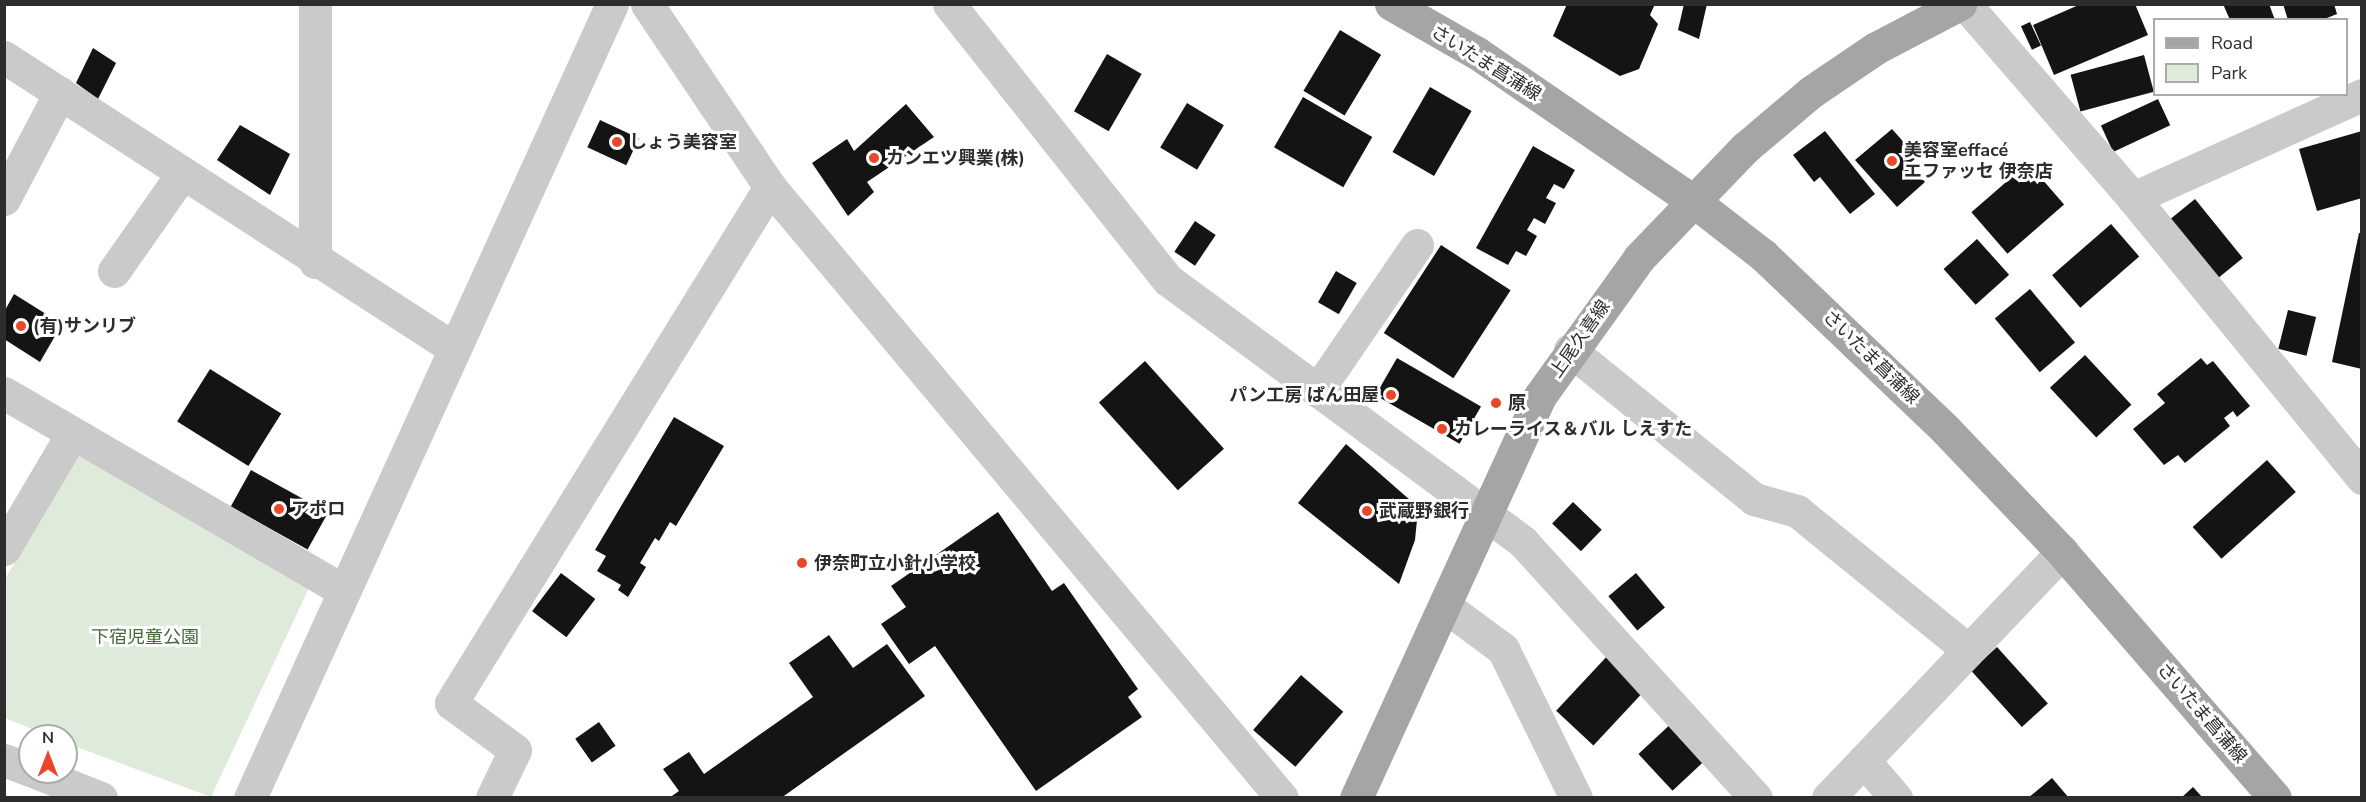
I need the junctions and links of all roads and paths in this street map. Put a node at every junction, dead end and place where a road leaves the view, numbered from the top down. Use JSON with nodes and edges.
{"nodes":[{"id":1,"x":315,"y":4,"type":"edge"},
{"id":2,"x":612,"y":4,"type":"edge"},
{"id":3,"x":647,"y":4,"type":"edge"},
{"id":4,"x":949,"y":4,"type":"edge"},
{"id":5,"x":1392,"y":4,"type":"edge"},
{"id":6,"x":1960,"y":4,"type":"edge"},
{"id":7,"x":1965,"y":4,"type":"edge"},
{"id":8,"x":4,"y":57,"type":"edge"},
{"id":9,"x":60,"y":93,"type":"junction"},
{"id":10,"x":2361,"y":95,"type":"edge"},
{"id":11,"x":182,"y":174,"type":"junction"},
{"id":12,"x":770,"y":187,"type":"junction"},
{"id":13,"x":2133,"y":198,"type":"junction"},
{"id":14,"x":4,"y":199,"type":"edge"},
{"id":15,"x":1692,"y":200,"type":"junction"},
{"id":16,"x":1417,"y":245,"type":"dead end"},
{"id":17,"x":315,"y":262,"type":"junction"},
{"id":18,"x":114,"y":271,"type":"dead end"},
{"id":19,"x":455,"y":349,"type":"junction"},
{"id":20,"x":1570,"y":350,"type":"junction"},
{"id":21,"x":1317,"y":391,"type":"junction"},
{"id":22,"x":4,"y":393,"type":"edge"},
{"id":23,"x":72,"y":434,"type":"junction"},
{"id":24,"x":2361,"y":478,"type":"edge"},
{"id":25,"x":1484,"y":515,"type":"junction"},
{"id":26,"x":4,"y":549,"type":"edge"},
{"id":27,"x":2062,"y":552,"type":"junction"},
{"id":28,"x":344,"y":591,"type":"junction"},
{"id":29,"x":1446,"y":607,"type":"junction"},
{"id":30,"x":1968,"y":650,"type":"junction"},
{"id":31,"x":1864,"y":762,"type":"junction"},
{"id":32,"x":65,"y":784,"type":"edge"},
{"id":33,"x":100,"y":798,"type":"edge"},
{"id":34,"x":250,"y":798,"type":"edge"},
{"id":35,"x":492,"y":798,"type":"edge"},
{"id":36,"x":1282,"y":798,"type":"edge"},
{"id":37,"x":1356,"y":798,"type":"edge"},
{"id":38,"x":1576,"y":798,"type":"edge"},
{"id":39,"x":1756,"y":798,"type":"edge"},
{"id":40,"x":1828,"y":798,"type":"edge"},
{"id":41,"x":1896,"y":798,"type":"edge"},
{"id":42,"x":2275,"y":798,"type":"edge"}],
"edges":[{"from":1,"to":17,"type":"street"},
{"from":2,"to":19,"type":"street"},
{"from":3,"to":12,"type":"street"},
{"from":4,"to":21,"type":"street"},
{"from":5,"to":15,"type":"main road","name":"さいたま菖蒲線"},
{"from":6,"to":15,"type":"main road","name":"上尾久喜線"},
{"from":7,"to":13,"type":"street"},
{"from":8,"to":9,"type":"street"},
{"from":9,"to":11,"type":"street"},
{"from":9,"to":14,"type":"street"},
{"from":10,"to":13,"type":"street"},
{"from":11,"to":17,"type":"street"},
{"from":11,"to":18,"type":"street"},
{"from":12,"to":35,"type":"street"},
{"from":12,"to":36,"type":"street"},
{"from":13,"to":24,"type":"street"},
{"from":15,"to":20,"type":"main road","name":"上尾久喜線"},
{"from":15,"to":27,"type":"main road","name":"さいたま菖蒲線"},
{"from":16,"to":21,"type":"street"},
{"from":17,"to":19,"type":"street"},
{"from":19,"to":28,"type":"street"},
{"from":20,"to":25,"type":"main road","name":"上尾久喜線"},
{"from":20,"to":30,"type":"street"},
{"from":21,"to":25,"type":"street"},
{"from":22,"to":23,"type":"street"},
{"from":23,"to":26,"type":"street"},
{"from":23,"to":28,"type":"street"},
{"from":25,"to":29,"type":"main road","name":"上尾久喜線"},
{"from":25,"to":39,"type":"street"},
{"from":27,"to":30,"type":"street"},
{"from":27,"to":42,"type":"main road","name":"さいたま菖蒲線"},
{"from":28,"to":34,"type":"street"},
{"from":29,"to":37,"type":"main road","name":"上尾久喜線"},
{"from":29,"to":38,"type":"street"},
{"from":30,"to":31,"type":"street"},
{"from":31,"to":40,"type":"street"},
{"from":31,"to":41,"type":"street"},
{"from":32,"to":33,"type":"street"}]}
